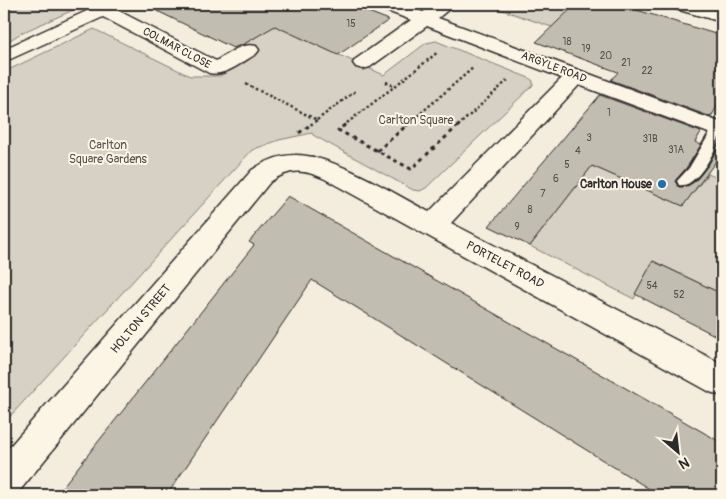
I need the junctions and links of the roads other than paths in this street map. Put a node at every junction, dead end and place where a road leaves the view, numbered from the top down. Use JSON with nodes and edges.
{"nodes":[{"id":1,"x":385,"y":4,"type":"edge"},
{"id":2,"x":446,"y":4,"type":"edge"},
{"id":3,"x":678,"y":4,"type":"edge"},
{"id":4,"x":110,"y":7,"type":"edge"},
{"id":5,"x":722,"y":17,"type":"edge"},
{"id":6,"x":425,"y":19,"type":"junction"},
{"id":7,"x":249,"y":50,"type":"dead end"},
{"id":8,"x":4,"y":56,"type":"edge"},
{"id":9,"x":362,"y":63,"type":"dead end"},
{"id":10,"x":576,"y":76,"type":"junction"},
{"id":11,"x":721,"y":130,"type":"edge"},
{"id":12,"x":283,"y":163,"type":"joint"},
{"id":13,"x":684,"y":181,"type":"dead end"},
{"id":14,"x":432,"y":226,"type":"junction"},
{"id":15,"x":722,"y":381,"type":"edge"},
{"id":16,"x":4,"y":481,"type":"edge"}],
"edges":[{"from":1,"to":6,"type":"street","name":"ARGYLE ROAD"},
{"from":2,"to":6,"type":"street"},
{"from":3,"to":5,"type":"street"},
{"from":4,"to":7,"type":"street","name":"COLMAR CLOSE"},
{"from":4,"to":8,"type":"street"},
{"from":6,"to":9,"type":"street"},
{"from":6,"to":10,"type":"street","name":"ARGYLE ROAD"},
{"from":10,"to":11,"type":"street","name":"ARGYLE ROAD"},
{"from":10,"to":14,"type":"street"},
{"from":11,"to":13,"type":"lane"},
{"from":12,"to":14,"type":"street","name":"PORTELET ROAD"},
{"from":12,"to":16,"type":"street","name":"HOLTON STREET"},
{"from":14,"to":15,"type":"street","name":"PORTELET ROAD"}]}
